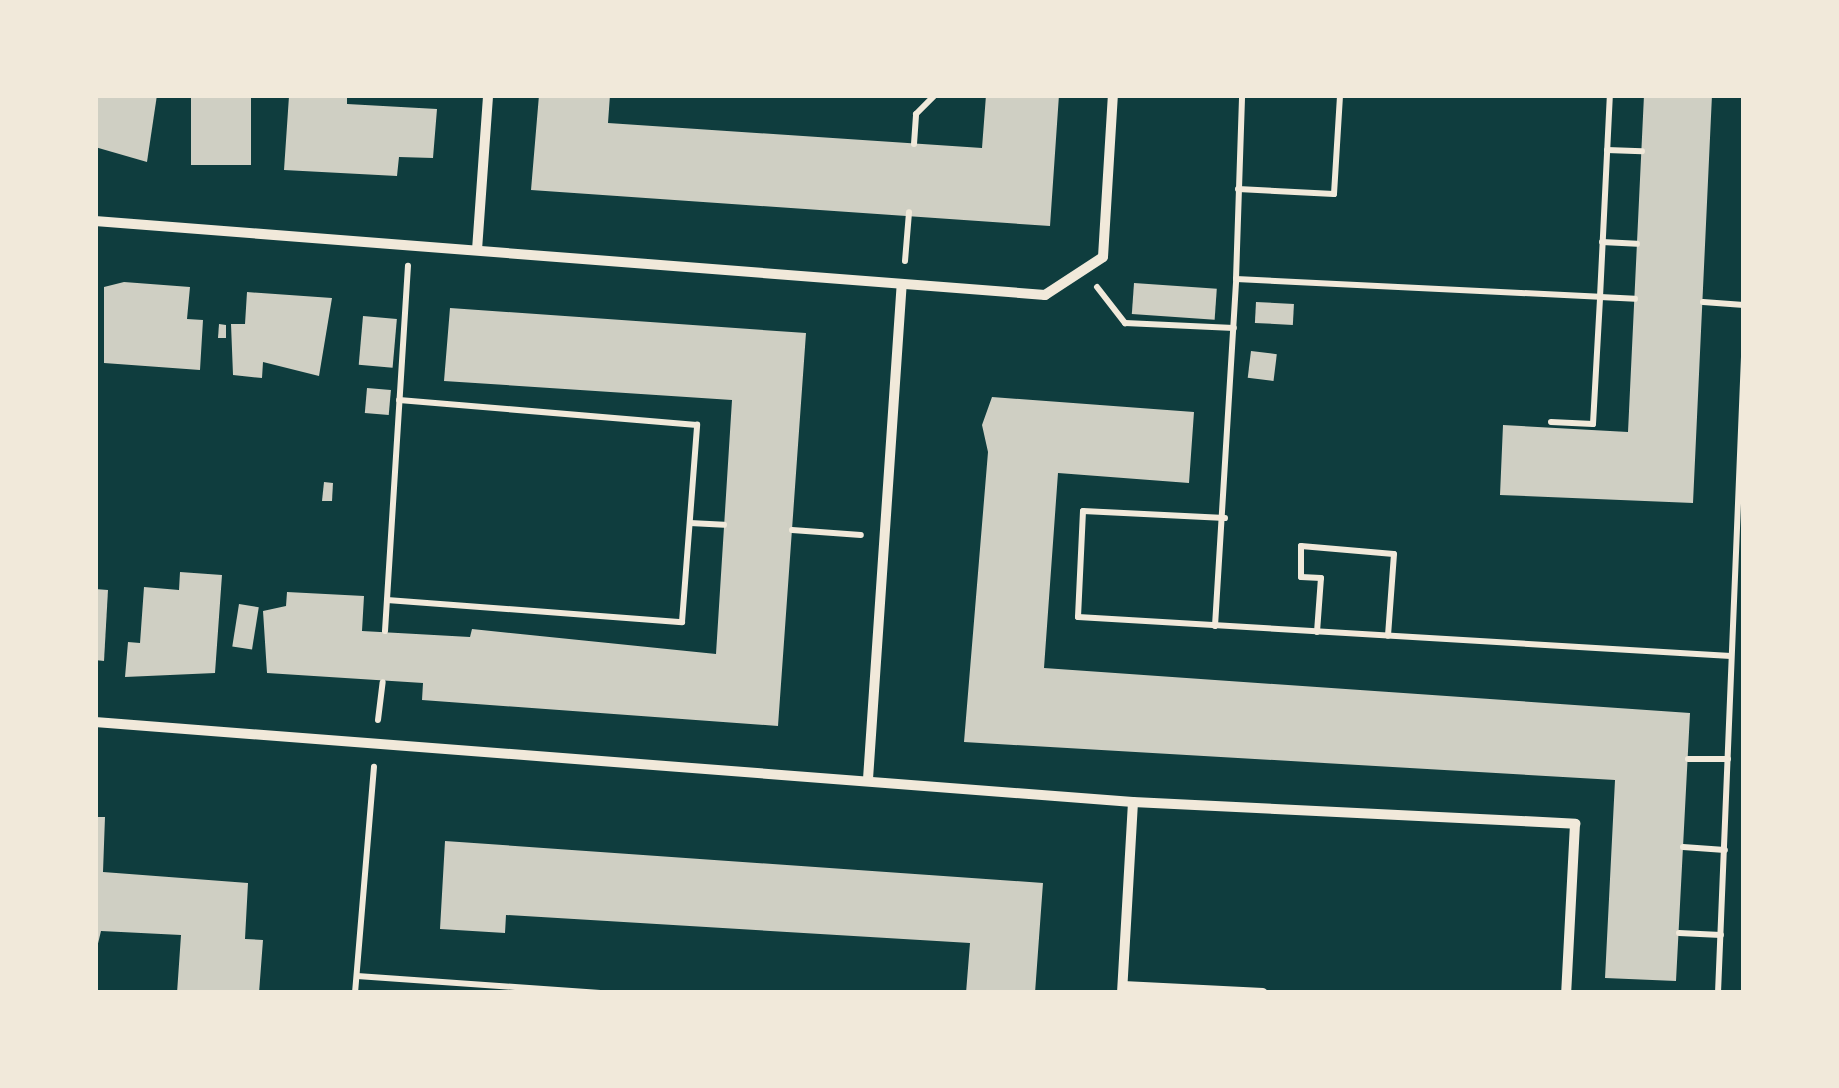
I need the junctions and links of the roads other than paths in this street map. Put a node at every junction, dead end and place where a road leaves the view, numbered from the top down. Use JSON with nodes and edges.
{"nodes":[{"id":1,"x":488,"y":95,"type":"edge"},
{"id":2,"x":1113,"y":95,"type":"edge"},
{"id":3,"x":95,"y":221,"type":"edge"},
{"id":4,"x":477,"y":250,"type":"junction"},
{"id":5,"x":902,"y":285,"type":"junction"},
{"id":6,"x":95,"y":722,"type":"edge"},
{"id":7,"x":868,"y":780,"type":"junction"},
{"id":8,"x":1133,"y":802,"type":"junction"},
{"id":9,"x":1123,"y":990,"type":"edge"},
{"id":10,"x":1262,"y":993,"type":"edge"},
{"id":11,"x":1566,"y":993,"type":"edge"}],
"edges":[{"from":1,"to":4,"type":"street"},
{"from":2,"to":5,"type":"street"},
{"from":3,"to":4,"type":"street"},
{"from":4,"to":5,"type":"street"},
{"from":5,"to":7,"type":"street"},
{"from":6,"to":7,"type":"street"},
{"from":7,"to":8,"type":"street"},
{"from":8,"to":9,"type":"street"},
{"from":8,"to":11,"type":"street"},
{"from":9,"to":10,"type":"street"}]}
